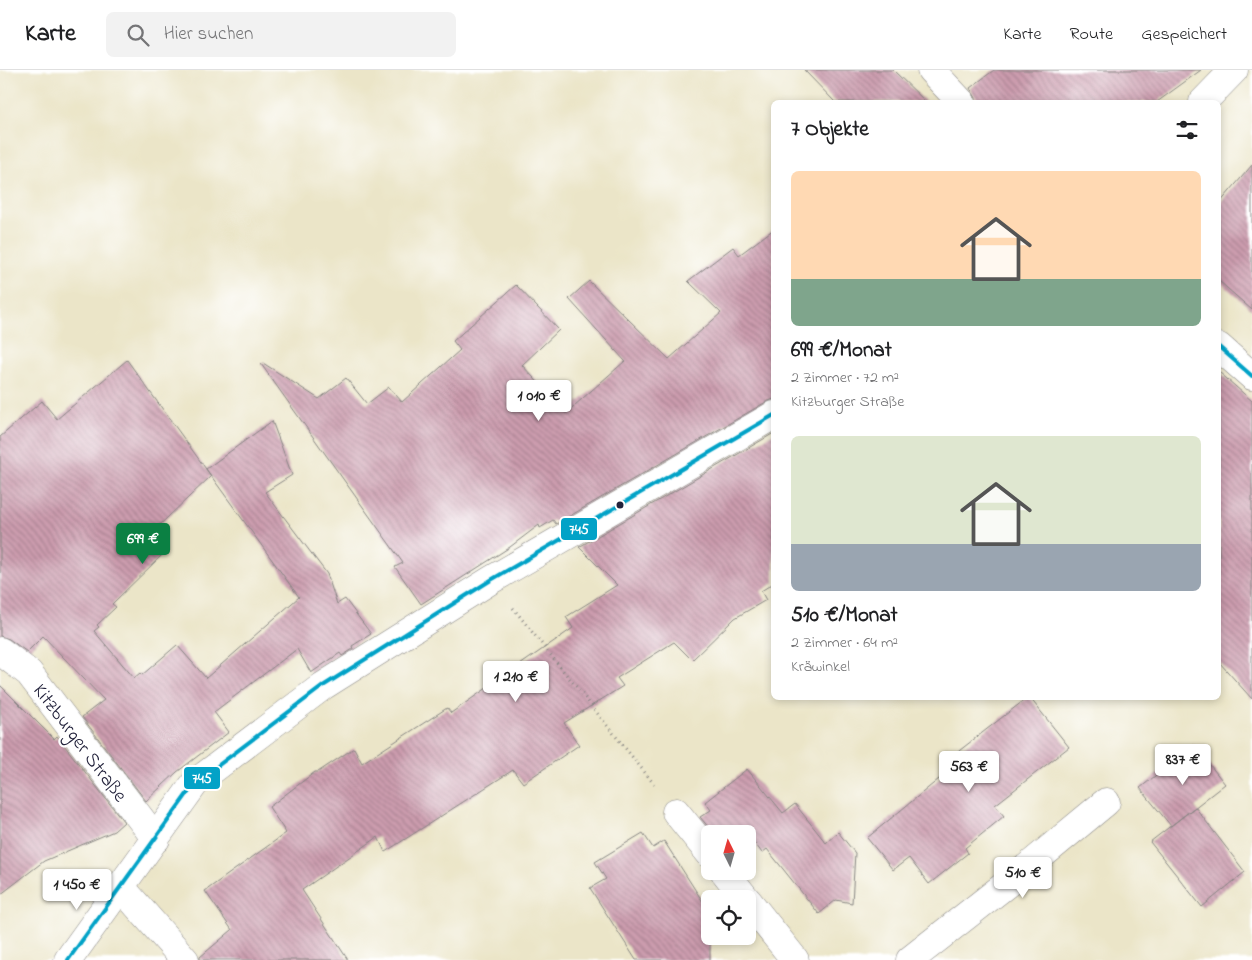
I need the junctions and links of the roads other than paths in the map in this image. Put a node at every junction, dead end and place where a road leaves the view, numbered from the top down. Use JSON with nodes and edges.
{"nodes":[{"id":1,"x":931,"y":70,"type":"edge"},
{"id":2,"x":1234,"y":70,"type":"edge"},
{"id":3,"x":959,"y":100,"type":"edge"},
{"id":4,"x":1205,"y":100,"type":"edge"},
{"id":5,"x":1221,"y":349,"type":"edge"},
{"id":6,"x":1252,"y":376,"type":"edge"},
{"id":7,"x":771,"y":417,"type":"edge"},
{"id":8,"x":0,"y":651,"type":"edge"},
{"id":9,"x":1106,"y":802,"type":"dead end"},
{"id":10,"x":676,"y":812,"type":"road end"},
{"id":11,"x":156,"y":839,"type":"junction"},
{"id":12,"x":701,"y":843,"type":"edge"},
{"id":13,"x":731,"y":880,"type":"edge"},
{"id":14,"x":120,"y":886,"type":"junction"},
{"id":15,"x":739,"y":890,"type":"edge"},
{"id":16,"x":756,"y":911,"type":"edge"},
{"id":17,"x":68,"y":960,"type":"edge"},
{"id":18,"x":185,"y":960,"type":"edge"},
{"id":19,"x":795,"y":960,"type":"edge"},
{"id":20,"x":910,"y":960,"type":"edge"}],
"edges":[{"from":1,"to":3,"type":"street"},
{"from":2,"to":4,"type":"street"},
{"from":5,"to":6,"type":"street"},
{"from":7,"to":11,"type":"street"},
{"from":8,"to":11,"type":"street","name":"Kitzburger Straße"},
{"from":9,"to":20,"type":"street"},
{"from":10,"to":12,"type":"street"},
{"from":11,"to":14,"type":"street"},
{"from":13,"to":15,"type":"street"},
{"from":14,"to":17,"type":"street"},
{"from":14,"to":18,"type":"street"},
{"from":16,"to":19,"type":"street"}]}
